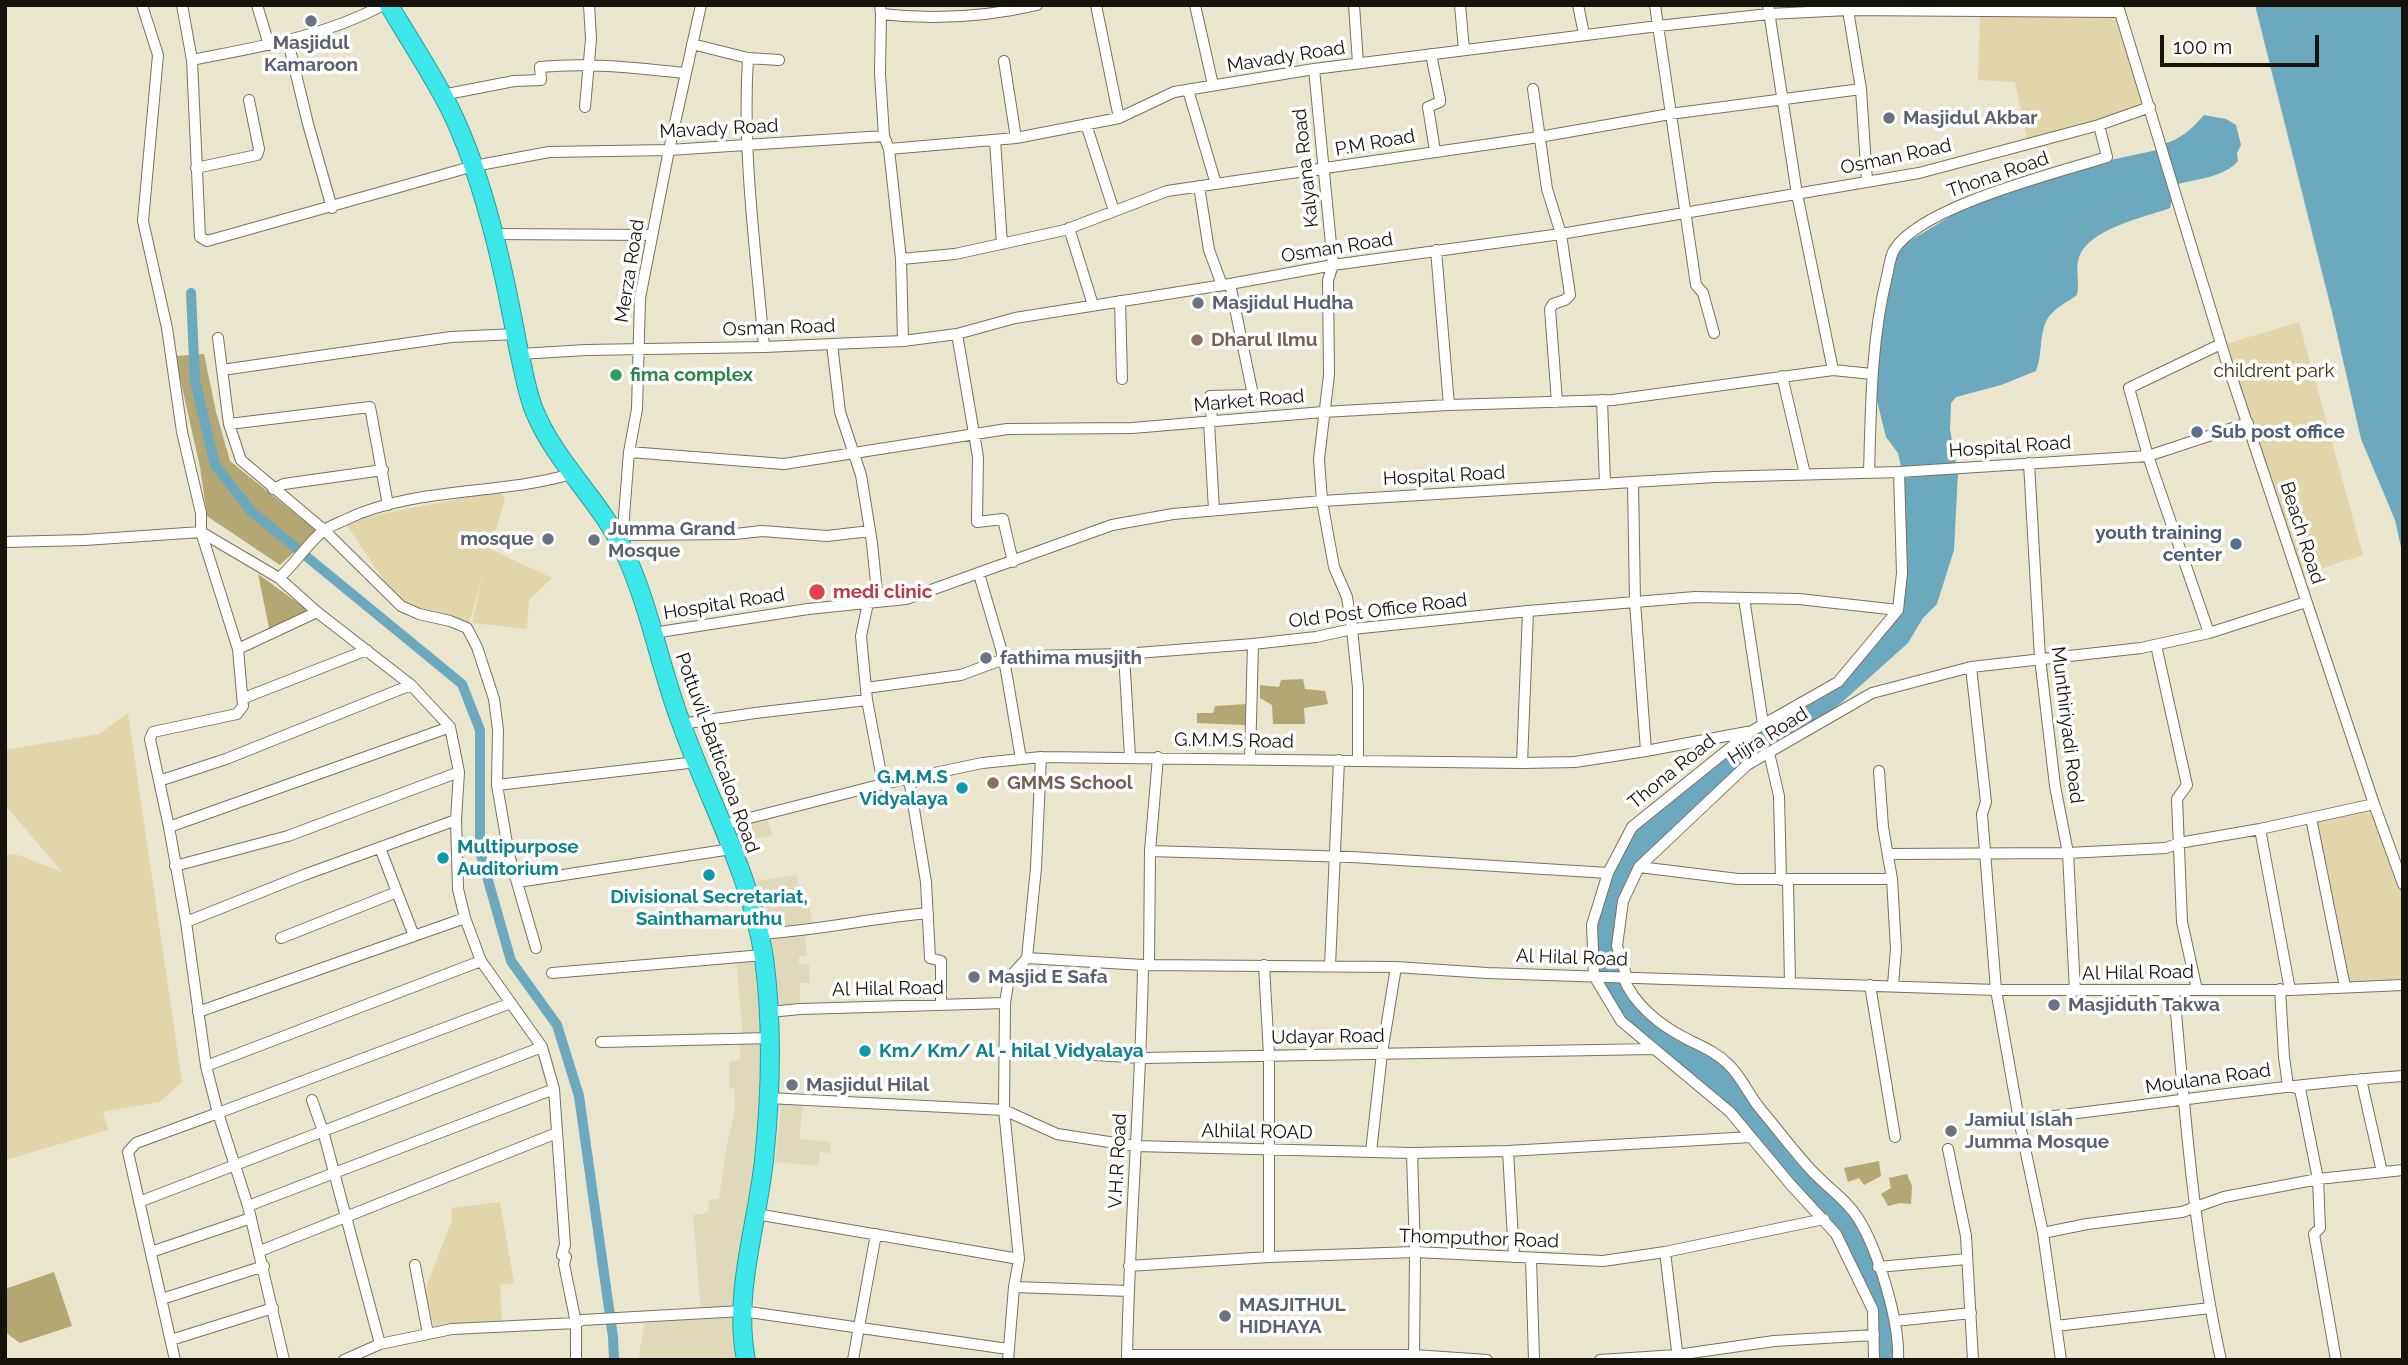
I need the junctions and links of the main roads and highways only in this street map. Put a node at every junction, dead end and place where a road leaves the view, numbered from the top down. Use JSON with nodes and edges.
{"nodes":[{"id":1,"x":389,"y":5,"type":"edge"},
{"id":2,"x":746,"y":1360,"type":"edge"}],
"edges":[{"from":1,"to":2,"type":"highway","name":"Pottuvil-Batticaloa Road"}]}
